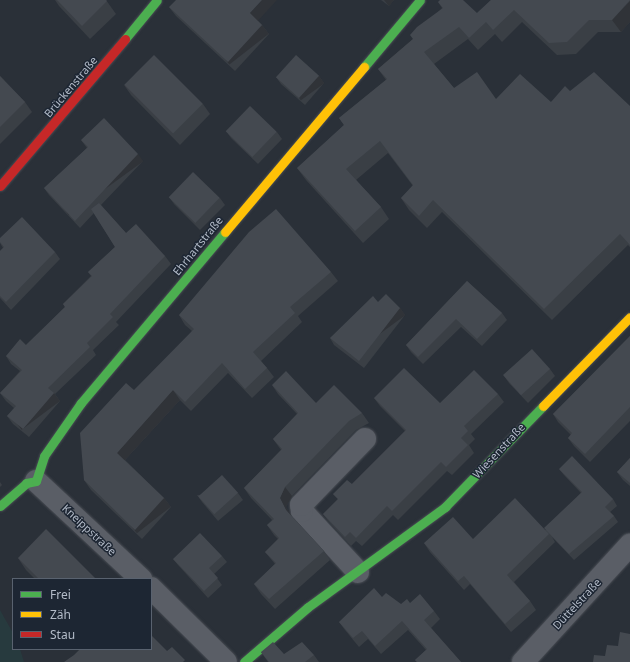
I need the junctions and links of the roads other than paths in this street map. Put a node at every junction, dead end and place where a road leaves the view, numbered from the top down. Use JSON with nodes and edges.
{"nodes":[{"id":1,"x":156,"y":0,"type":"edge"},
{"id":2,"x":420,"y":0,"type":"edge"},
{"id":3,"x":0,"y":186,"type":"edge"},
{"id":4,"x":630,"y":317,"type":"edge"},
{"id":5,"x":365,"y":439,"type":"dead end"},
{"id":6,"x":36,"y":481,"type":"junction"},
{"id":7,"x":0,"y":506,"type":"edge"},
{"id":8,"x":630,"y":545,"type":"edge"},
{"id":9,"x":358,"y":572,"type":"junction"},
{"id":10,"x":141,"y":578,"type":"edge"},
{"id":11,"x":152,"y":589,"type":"edge"},
{"id":12,"x":226,"y":662,"type":"edge"},
{"id":13,"x":244,"y":662,"type":"edge"},
{"id":14,"x":523,"y":662,"type":"edge"}],
"edges":[{"from":1,"to":3,"type":"street","name":"Brückenstraße"},
{"from":2,"to":6,"type":"street","name":"Ehrhartstraße"},
{"from":4,"to":9,"type":"street","name":"Wiesenstraße"},
{"from":5,"to":9,"type":"street"},
{"from":6,"to":7,"type":"street"},
{"from":6,"to":10,"type":"street","name":"Kneippstraße"},
{"from":8,"to":14,"type":"street","name":"Düttelstraße"},
{"from":9,"to":13,"type":"street","name":"Wiesenstraße"},
{"from":11,"to":12,"type":"street"}]}
